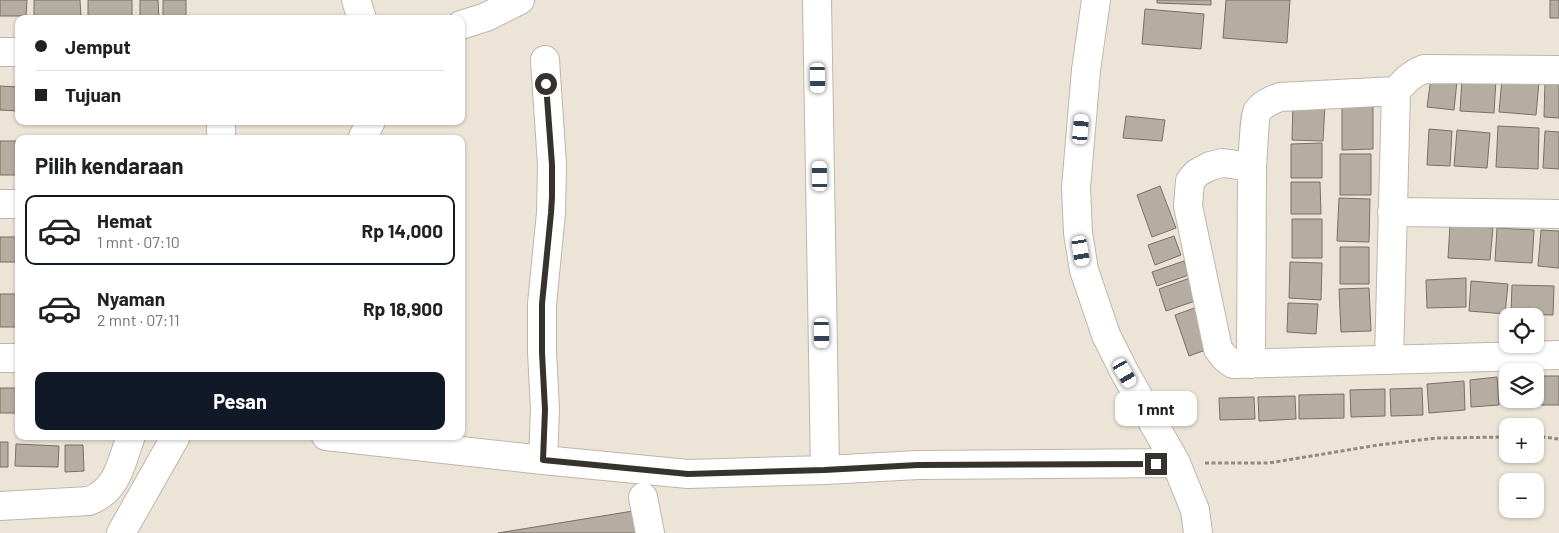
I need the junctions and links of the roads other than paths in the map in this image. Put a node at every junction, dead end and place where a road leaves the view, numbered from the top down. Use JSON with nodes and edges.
{"nodes":[{"id":1,"x":356,"y":0,"type":"edge"},
{"id":2,"x":520,"y":0,"type":"edge"},
{"id":3,"x":817,"y":0,"type":"edge"},
{"id":4,"x":1096,"y":0,"type":"edge"},
{"id":5,"x":361,"y":15,"type":"edge"},
{"id":6,"x":465,"y":24,"type":"edge"},
{"id":7,"x":0,"y":52,"type":"edge"},
{"id":8,"x":15,"y":52,"type":"edge"},
{"id":9,"x":545,"y":60,"type":"dead end"},
{"id":10,"x":1559,"y":70,"type":"edge"},
{"id":11,"x":1396,"y":91,"type":"junction"},
{"id":12,"x":1252,"y":167,"type":"junction"},
{"id":13,"x":0,"y":204,"type":"edge"},
{"id":14,"x":15,"y":204,"type":"edge"},
{"id":15,"x":1392,"y":212,"type":"junction"},
{"id":16,"x":1559,"y":214,"type":"edge"},
{"id":17,"x":1559,"y":355,"type":"edge"},
{"id":18,"x":0,"y":358,"type":"edge"},
{"id":19,"x":15,"y":358,"type":"edge"},
{"id":20,"x":1389,"y":360,"type":"junction"},
{"id":21,"x":1251,"y":364,"type":"junction"},
{"id":22,"x":130,"y":440,"type":"edge"},
{"id":23,"x":174,"y":440,"type":"edge"},
{"id":24,"x":362,"y":440,"type":"edge"},
{"id":25,"x":543,"y":460,"type":"junction"},
{"id":26,"x":1176,"y":463,"type":"junction"},
{"id":27,"x":824,"y":470,"type":"junction"},
{"id":28,"x":643,"y":498,"type":"dead end"},
{"id":29,"x":0,"y":506,"type":"edge"},
{"id":30,"x":122,"y":533,"type":"edge"},
{"id":31,"x":650,"y":533,"type":"edge"},
{"id":32,"x":1198,"y":533,"type":"edge"}],
"edges":[{"from":1,"to":5,"type":"street"},
{"from":2,"to":6,"type":"street"},
{"from":3,"to":27,"type":"street"},
{"from":4,"to":26,"type":"street"},
{"from":7,"to":8,"type":"street"},
{"from":9,"to":25,"type":"street"},
{"from":10,"to":11,"type":"street"},
{"from":11,"to":12,"type":"street"},
{"from":11,"to":15,"type":"street"},
{"from":12,"to":21,"type":"street"},
{"from":12,"to":21,"type":"street"},
{"from":13,"to":14,"type":"street"},
{"from":15,"to":16,"type":"street"},
{"from":15,"to":20,"type":"street"},
{"from":17,"to":20,"type":"street"},
{"from":18,"to":19,"type":"street"},
{"from":20,"to":21,"type":"street"},
{"from":22,"to":29,"type":"street"},
{"from":23,"to":30,"type":"street"},
{"from":24,"to":25,"type":"street"},
{"from":25,"to":27,"type":"street"},
{"from":26,"to":27,"type":"street"},
{"from":26,"to":32,"type":"street"},
{"from":28,"to":31,"type":"street"}]}
